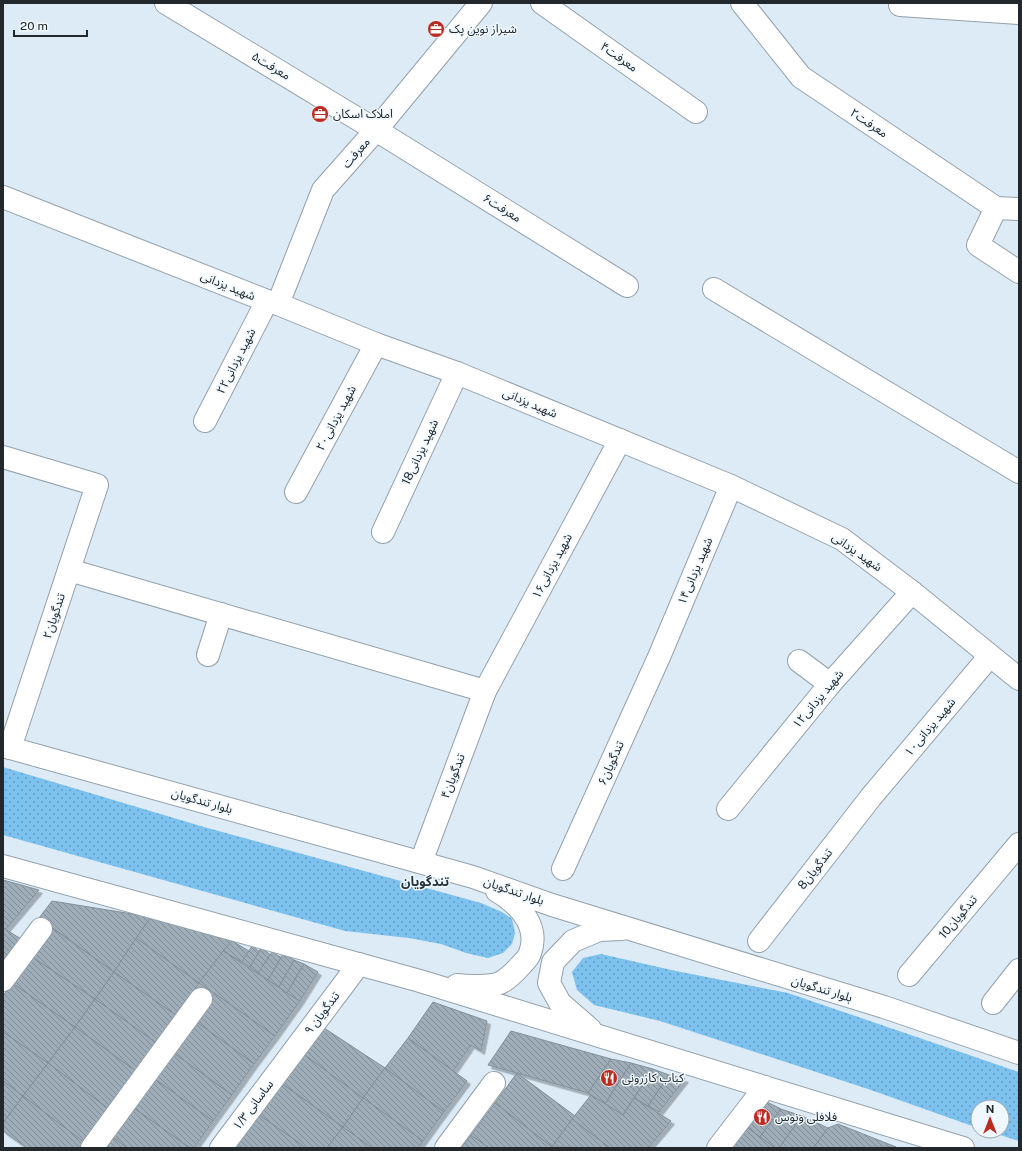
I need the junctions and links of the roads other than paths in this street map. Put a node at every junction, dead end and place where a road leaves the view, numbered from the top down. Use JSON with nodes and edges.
{"nodes":[{"id":1,"x":166,"y":3,"type":"edge"},
{"id":2,"x":481,"y":3,"type":"edge"},
{"id":3,"x":542,"y":3,"type":"edge"},
{"id":4,"x":742,"y":3,"type":"edge"},
{"id":5,"x":901,"y":3,"type":"edge"},
{"id":6,"x":1019,"y":13,"type":"edge"},
{"id":7,"x":696,"y":112,"type":"dead end"},
{"id":8,"x":376,"y":130,"type":"junction"},
{"id":9,"x":3,"y":197,"type":"edge"},
{"id":10,"x":996,"y":208,"type":"junction"},
{"id":11,"x":1019,"y":209,"type":"edge"},
{"id":12,"x":1019,"y":272,"type":"edge"},
{"id":13,"x":627,"y":286,"type":"dead end"},
{"id":14,"x":714,"y":289,"type":"dead end"},
{"id":15,"x":273,"y":302,"type":"junction"},
{"id":16,"x":376,"y":344,"type":"junction"},
{"id":17,"x":458,"y":373,"type":"junction"},
{"id":18,"x":205,"y":421,"type":"dead end"},
{"id":19,"x":620,"y":440,"type":"junction"},
{"id":20,"x":3,"y":459,"type":"edge"},
{"id":21,"x":1019,"y":472,"type":"edge"},
{"id":22,"x":732,"y":486,"type":"junction"},
{"id":23,"x":296,"y":492,"type":"dead end"},
{"id":24,"x":383,"y":532,"type":"dead end"},
{"id":25,"x":69,"y":570,"type":"junction"},
{"id":26,"x":912,"y":592,"type":"junction"},
{"id":27,"x":221,"y":614,"type":"junction"},
{"id":28,"x":208,"y":655,"type":"dead end"},
{"id":29,"x":660,"y":657,"type":"joint"},
{"id":30,"x":989,"y":657,"type":"junction"},
{"id":31,"x":799,"y":661,"type":"dead end"},
{"id":32,"x":1019,"y":679,"type":"edge"},
{"id":33,"x":830,"y":684,"type":"junction"},
{"id":34,"x":484,"y":691,"type":"junction"},
{"id":35,"x":7,"y":747,"type":"edge"},
{"id":36,"x":871,"y":797,"type":"joint"},
{"id":37,"x":728,"y":808,"type":"dead end"},
{"id":38,"x":1013,"y":852,"type":"edge"},
{"id":39,"x":421,"y":862,"type":"junction"},
{"id":40,"x":3,"y":866,"type":"edge"},
{"id":41,"x":563,"y":869,"type":"dead end"},
{"id":42,"x":473,"y":877,"type":"junction"},
{"id":43,"x":41,"y":929,"type":"dead end"},
{"id":44,"x":634,"y":929,"type":"junction"},
{"id":45,"x":759,"y":941,"type":"dead end"},
{"id":46,"x":359,"y":964,"type":"junction"},
{"id":47,"x":1019,"y":970,"type":"edge"},
{"id":48,"x":909,"y":974,"type":"dead end"},
{"id":49,"x":3,"y":980,"type":"edge"},
{"id":50,"x":420,"y":981,"type":"junction"},
{"id":51,"x":201,"y":999,"type":"dead end"},
{"id":52,"x":993,"y":1003,"type":"dead end"},
{"id":53,"x":598,"y":1035,"type":"junction"},
{"id":54,"x":1019,"y":1053,"type":"edge"},
{"id":55,"x":285,"y":1062,"type":"joint"},
{"id":56,"x":494,"y":1083,"type":"dead end"},
{"id":57,"x":765,"y":1087,"type":"junction"},
{"id":58,"x":920,"y":1142,"type":"edge"},
{"id":59,"x":92,"y":1148,"type":"edge"},
{"id":60,"x":221,"y":1148,"type":"edge"},
{"id":61,"x":446,"y":1148,"type":"edge"},
{"id":62,"x":718,"y":1148,"type":"edge"},
{"id":63,"x":963,"y":1148,"type":"edge"}],
"edges":[{"from":1,"to":8,"type":"street","name":"معرفت۵"},
{"from":2,"to":8,"type":"street","name":"معرفت"},
{"from":3,"to":7,"type":"street","name":"معرفت۴"},
{"from":4,"to":10,"type":"street","name":"معرفت۲"},
{"from":5,"to":6,"type":"street"},
{"from":8,"to":13,"type":"street","name":"معرفت۶"},
{"from":8,"to":15,"type":"street","name":"معرفت"},
{"from":9,"to":15,"type":"street","name":"شهید یزدانی"},
{"from":10,"to":11,"type":"street"},
{"from":10,"to":12,"type":"street"},
{"from":14,"to":21,"type":"street"},
{"from":15,"to":16,"type":"street","name":"شهید یزدانی"},
{"from":15,"to":18,"type":"street","name":"شهید یزدانی۲۲"},
{"from":16,"to":17,"type":"street","name":"شهید یزدانی"},
{"from":16,"to":23,"type":"street","name":"شهید یزدانی۲۰"},
{"from":17,"to":19,"type":"street","name":"شهید یزدانی"},
{"from":17,"to":24,"type":"street","name":"شهید یزدانی18"},
{"from":19,"to":22,"type":"street","name":"شهید یزدانی"},
{"from":19,"to":34,"type":"street","name":"شهید یزدانی۱۶"},
{"from":20,"to":25,"type":"street","name":"تندگویان۲"},
{"from":22,"to":26,"type":"street","name":"شهید یزدانی"},
{"from":22,"to":29,"type":"street","name":"شهید یزدانی۱۴"},
{"from":25,"to":27,"type":"street"},
{"from":25,"to":35,"type":"street","name":"تندگویان۲"},
{"from":26,"to":30,"type":"street","name":"شهید یزدانی"},
{"from":26,"to":33,"type":"street","name":"شهید یزدانی۱۲"},
{"from":27,"to":28,"type":"street"},
{"from":27,"to":34,"type":"street"},
{"from":29,"to":41,"type":"street","name":"۶تندگویان"},
{"from":30,"to":32,"type":"street","name":"شهید یزدانی"},
{"from":30,"to":36,"type":"street","name":"شهید یزدانی۱۰"},
{"from":31,"to":33,"type":"street"},
{"from":33,"to":37,"type":"street","name":"شهید یزدانی۱۲"},
{"from":34,"to":39,"type":"street","name":"تندگویان۴"},
{"from":35,"to":39,"type":"street","name":"بلوار تندگویان"},
{"from":36,"to":45,"type":"street","name":"8تندگویان"},
{"from":38,"to":48,"type":"street","name":"10تندگویان"},
{"from":39,"to":42,"type":"street","name":"بلوار تندگویان"},
{"from":40,"to":46,"type":"street"},
{"from":42,"to":44,"type":"street","name":"بلوار تندگویان"},
{"from":42,"to":50,"type":"street"},
{"from":43,"to":49,"type":"street"},
{"from":44,"to":53,"type":"street"},
{"from":44,"to":54,"type":"street","name":"بلوار تندگویان"},
{"from":46,"to":50,"type":"street"},
{"from":46,"to":55,"type":"street","name":"۹ تندگویان"},
{"from":47,"to":52,"type":"street"},
{"from":50,"to":53,"type":"street"},
{"from":51,"to":59,"type":"street"},
{"from":53,"to":57,"type":"street"},
{"from":55,"to":60,"type":"street","name":"۱/۳ ساسانی"},
{"from":56,"to":61,"type":"street"},
{"from":57,"to":58,"type":"street"},
{"from":57,"to":62,"type":"street"},
{"from":58,"to":63,"type":"street"}]}
